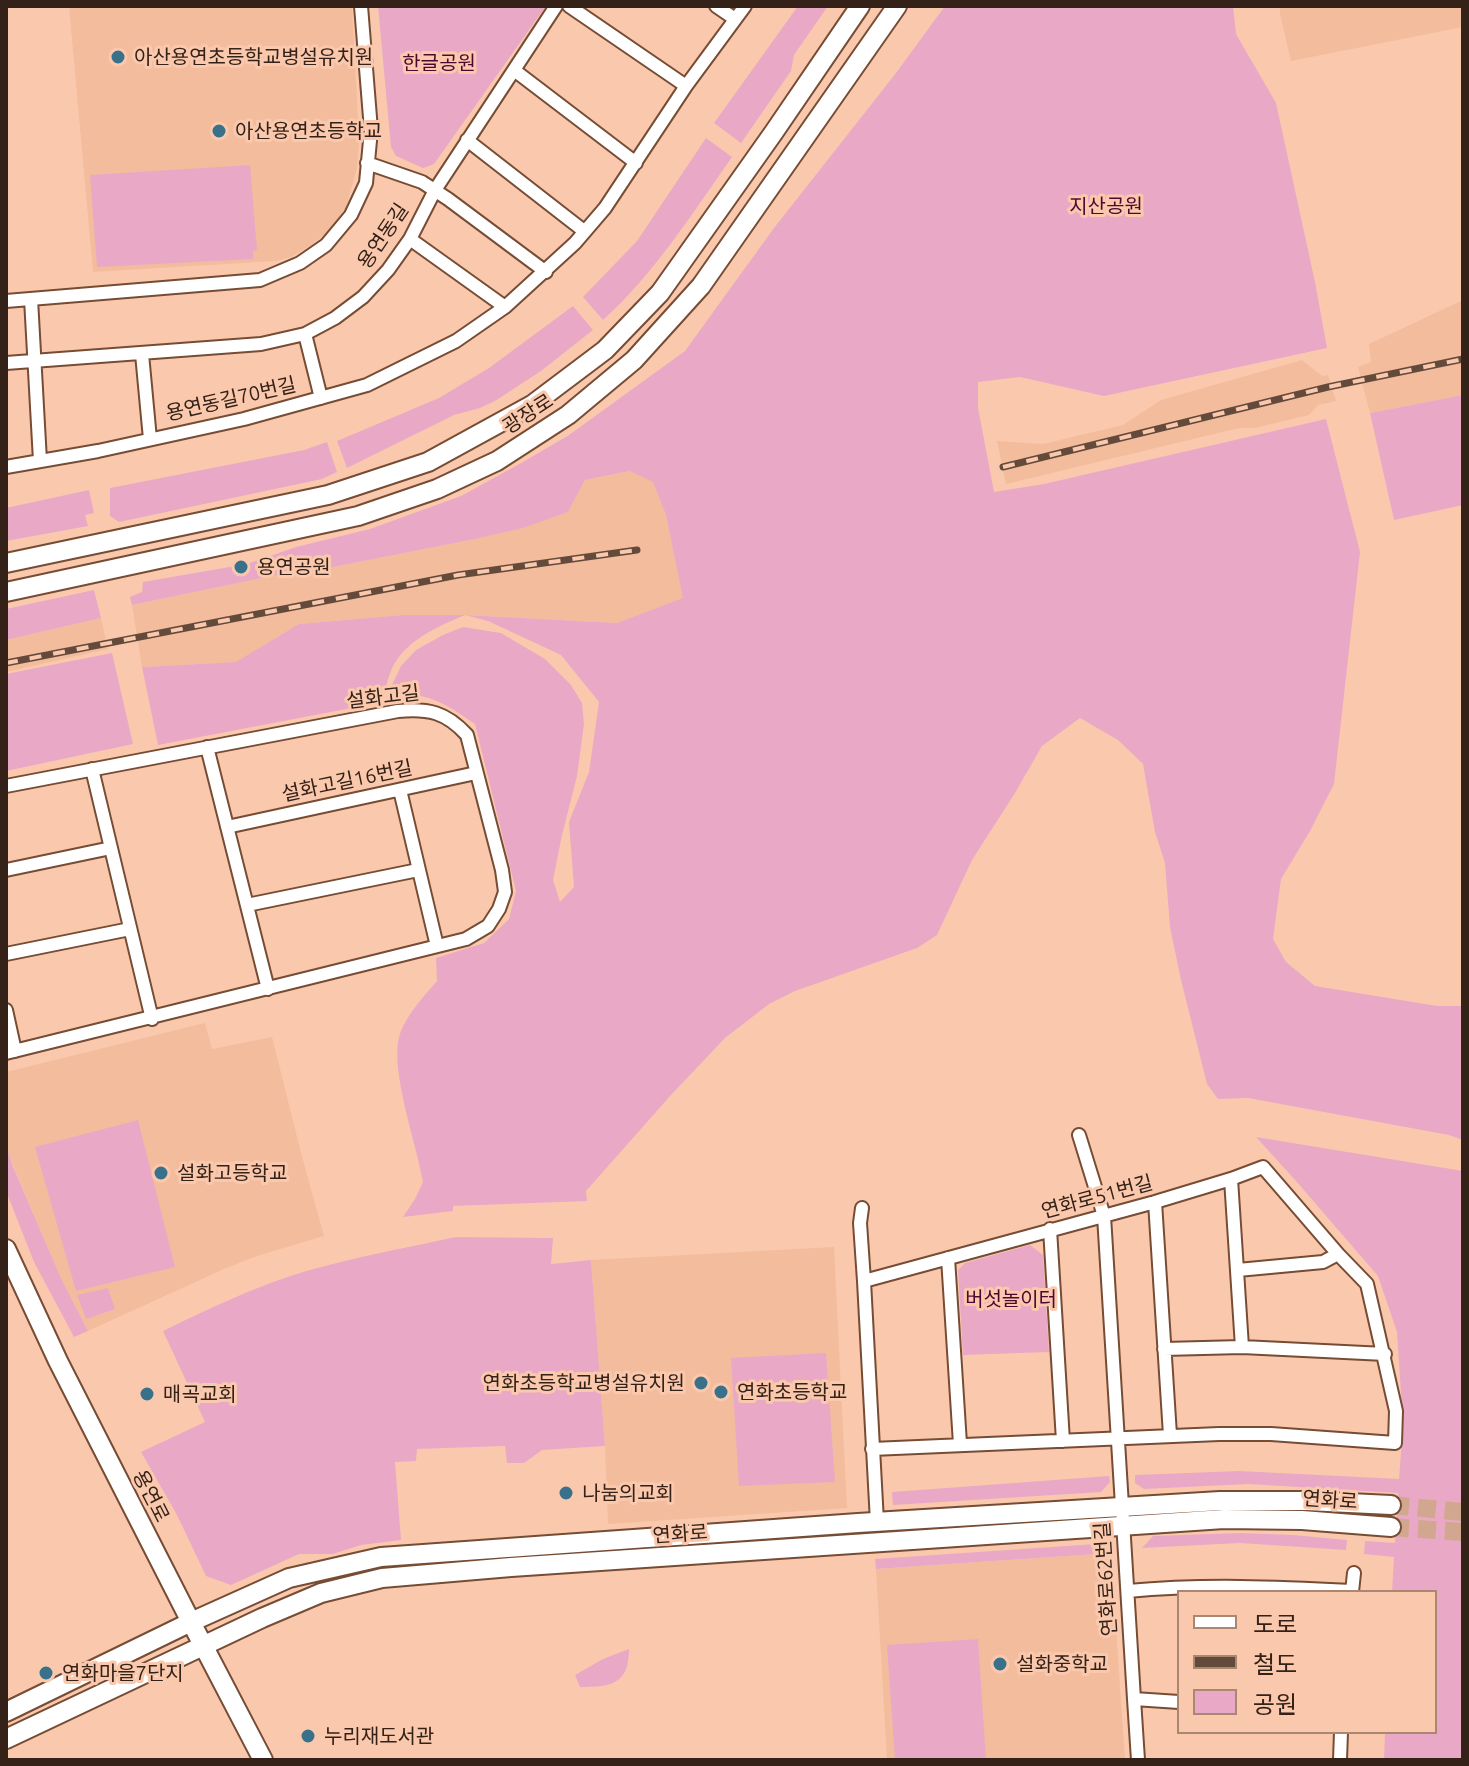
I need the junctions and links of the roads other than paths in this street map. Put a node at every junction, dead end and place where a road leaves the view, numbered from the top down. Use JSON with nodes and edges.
{"nodes":[{"id":1,"x":361,"y":6,"type":"edge"},
{"id":2,"x":556,"y":6,"type":"edge"},
{"id":3,"x":569,"y":6,"type":"edge"},
{"id":4,"x":716,"y":6,"type":"edge"},
{"id":5,"x":745,"y":6,"type":"edge"},
{"id":6,"x":860,"y":6,"type":"edge"},
{"id":7,"x":897,"y":6,"type":"edge"},
{"id":8,"x":735,"y":19,"type":"junction"},
{"id":9,"x":514,"y":70,"type":"junction"},
{"id":10,"x":686,"y":86,"type":"junction"},
{"id":11,"x":467,"y":140,"type":"junction"},
{"id":12,"x":367,"y":163,"type":"junction"},
{"id":13,"x":636,"y":163,"type":"junction"},
{"id":14,"x":435,"y":190,"type":"junction"},
{"id":15,"x":584,"y":231,"type":"junction"},
{"id":16,"x":410,"y":239,"type":"junction"},
{"id":17,"x":546,"y":272,"type":"junction"},
{"id":18,"x":31,"y":299,"type":"junction"},
{"id":19,"x":6,"y":301,"type":"edge"},
{"id":20,"x":505,"y":307,"type":"junction"},
{"id":21,"x":305,"y":334,"type":"junction"},
{"id":22,"x":142,"y":354,"type":"junction"},
{"id":23,"x":35,"y":361,"type":"junction"},
{"id":24,"x":6,"y":363,"type":"edge"},
{"id":25,"x":321,"y":398,"type":"junction"},
{"id":26,"x":150,"y":439,"type":"junction"},
{"id":27,"x":40,"y":461,"type":"junction"},
{"id":28,"x":6,"y":467,"type":"edge"},
{"id":29,"x":6,"y":563,"type":"edge"},
{"id":30,"x":6,"y":592,"type":"edge"},
{"id":31,"x":207,"y":747,"type":"junction"},
{"id":32,"x":92,"y":769,"type":"junction"},
{"id":33,"x":476,"y":773,"type":"junction"},
{"id":34,"x":6,"y":786,"type":"edge"},
{"id":35,"x":400,"y":790,"type":"junction"},
{"id":36,"x":227,"y":827,"type":"junction"},
{"id":37,"x":111,"y":848,"type":"junction"},
{"id":38,"x":6,"y":870,"type":"edge"},
{"id":39,"x":418,"y":870,"type":"junction"},
{"id":40,"x":247,"y":905,"type":"junction"},
{"id":41,"x":130,"y":929,"type":"junction"},
{"id":42,"x":437,"y":946,"type":"junction"},
{"id":43,"x":6,"y":954,"type":"edge"},
{"id":44,"x":268,"y":989,"type":"junction"},
{"id":45,"x":6,"y":1010,"type":"edge"},
{"id":46,"x":152,"y":1019,"type":"junction"},
{"id":47,"x":11,"y":1052,"type":"edge"},
{"id":48,"x":1079,"y":1135,"type":"dead end"},
{"id":49,"x":1231,"y":1179,"type":"junction"},
{"id":50,"x":1155,"y":1202,"type":"junction"},
{"id":51,"x":862,"y":1208,"type":"dead end"},
{"id":52,"x":1104,"y":1216,"type":"junction"},
{"id":53,"x":1050,"y":1229,"type":"junction"},
{"id":54,"x":6,"y":1249,"type":"edge"},
{"id":55,"x":1338,"y":1254,"type":"junction"},
{"id":56,"x":948,"y":1258,"type":"junction"},
{"id":57,"x":1238,"y":1270,"type":"junction"},
{"id":58,"x":864,"y":1281,"type":"junction"},
{"id":59,"x":1242,"y":1347,"type":"junction"},
{"id":60,"x":1164,"y":1349,"type":"junction"},
{"id":61,"x":1385,"y":1354,"type":"junction"},
{"id":62,"x":1170,"y":1435,"type":"junction"},
{"id":63,"x":1118,"y":1439,"type":"junction"},
{"id":64,"x":1063,"y":1441,"type":"junction"},
{"id":65,"x":960,"y":1444,"type":"junction"},
{"id":66,"x":872,"y":1449,"type":"junction"},
{"id":67,"x":1391,"y":1505,"type":"tunnel mouth"},
{"id":68,"x":1122,"y":1516,"type":"junction"},
{"id":69,"x":877,"y":1522,"type":"junction"},
{"id":70,"x":1391,"y":1527,"type":"tunnel mouth"},
{"id":71,"x":1354,"y":1573,"type":"dead end"},
{"id":72,"x":1267,"y":1589,"type":"edge"},
{"id":73,"x":1177,"y":1590,"type":"edge"},
{"id":74,"x":1185,"y":1590,"type":"edge"},
{"id":75,"x":1310,"y":1590,"type":"edge"},
{"id":76,"x":1352,"y":1590,"type":"edge"},
{"id":77,"x":1128,"y":1591,"type":"junction"},
{"id":78,"x":191,"y":1622,"type":"junction"},
{"id":79,"x":204,"y":1646,"type":"junction"},
{"id":80,"x":1134,"y":1699,"type":"junction"},
{"id":81,"x":1177,"y":1702,"type":"edge"},
{"id":82,"x":6,"y":1712,"type":"edge"},
{"id":83,"x":1341,"y":1734,"type":"edge"},
{"id":84,"x":6,"y":1739,"type":"edge"},
{"id":85,"x":263,"y":1760,"type":"edge"},
{"id":86,"x":1138,"y":1760,"type":"edge"},
{"id":87,"x":1340,"y":1760,"type":"edge"}],
"edges":[{"from":1,"to":12,"type":"street","name":"용연동길"},
{"from":2,"to":9,"type":"street","name":"용연동길"},
{"from":3,"to":10,"type":"street"},
{"from":4,"to":8,"type":"street"},
{"from":5,"to":8,"type":"street","name":"용연동길70번길"},
{"from":6,"to":29,"type":"street","name":"광장로"},
{"from":7,"to":30,"type":"street","name":"광장로"},
{"from":8,"to":10,"type":"street","name":"용연동길70번길"},
{"from":9,"to":11,"type":"street","name":"용연동길"},
{"from":9,"to":13,"type":"street"},
{"from":10,"to":13,"type":"street","name":"용연동길70번길"},
{"from":11,"to":14,"type":"street","name":"용연동길"},
{"from":11,"to":15,"type":"street"},
{"from":12,"to":14,"type":"street"},
{"from":12,"to":18,"type":"street","name":"용연동길"},
{"from":13,"to":15,"type":"street","name":"용연동길70번길"},
{"from":14,"to":16,"type":"street","name":"용연동길"},
{"from":14,"to":17,"type":"street"},
{"from":15,"to":17,"type":"street","name":"용연동길70번길"},
{"from":16,"to":20,"type":"street"},
{"from":16,"to":21,"type":"street","name":"용연동길"},
{"from":17,"to":20,"type":"street","name":"용연동길70번길"},
{"from":18,"to":19,"type":"street","name":"용연동길"},
{"from":18,"to":23,"type":"street"},
{"from":20,"to":25,"type":"street","name":"용연동길70번길"},
{"from":21,"to":22,"type":"street","name":"용연동길"},
{"from":21,"to":25,"type":"street","name":"용연동길70번길"},
{"from":22,"to":23,"type":"street","name":"용연동길"},
{"from":22,"to":26,"type":"street","name":"용연동길70번길"},
{"from":23,"to":24,"type":"street","name":"용연동길"},
{"from":23,"to":27,"type":"street"},
{"from":25,"to":26,"type":"street","name":"용연동길70번길"},
{"from":26,"to":27,"type":"street","name":"용연동길70번길"},
{"from":27,"to":28,"type":"street","name":"용연동길70번길"},
{"from":31,"to":32,"type":"street","name":"설화고길"},
{"from":31,"to":33,"type":"street","name":"설화고길"},
{"from":31,"to":36,"type":"street"},
{"from":32,"to":34,"type":"street","name":"설화고길"},
{"from":32,"to":37,"type":"street"},
{"from":33,"to":35,"type":"street","name":"설화고길16번길"},
{"from":33,"to":42,"type":"street","name":"설화고길"},
{"from":35,"to":36,"type":"street","name":"설화고길16번길"},
{"from":35,"to":39,"type":"street"},
{"from":36,"to":40,"type":"street"},
{"from":37,"to":38,"type":"street"},
{"from":37,"to":41,"type":"street"},
{"from":39,"to":40,"type":"street"},
{"from":39,"to":42,"type":"street"},
{"from":40,"to":44,"type":"street"},
{"from":41,"to":43,"type":"street"},
{"from":41,"to":46,"type":"street"},
{"from":42,"to":44,"type":"street","name":"설화고길"},
{"from":44,"to":46,"type":"street","name":"설화고길"},
{"from":45,"to":47,"type":"street"},
{"from":46,"to":47,"type":"street","name":"설화고길"},
{"from":48,"to":52,"type":"street"},
{"from":49,"to":50,"type":"street","name":"연화로51번길"},
{"from":49,"to":55,"type":"street","name":"연화로51번길"},
{"from":49,"to":57,"type":"street"},
{"from":50,"to":52,"type":"street","name":"연화로51번길"},
{"from":50,"to":60,"type":"street"},
{"from":51,"to":58,"type":"street"},
{"from":52,"to":53,"type":"street","name":"연화로51번길"},
{"from":52,"to":63,"type":"street"},
{"from":53,"to":56,"type":"street","name":"연화로51번길"},
{"from":53,"to":64,"type":"street"},
{"from":54,"to":78,"type":"street","name":"용연로"},
{"from":55,"to":57,"type":"street"},
{"from":55,"to":61,"type":"street","name":"연화로51번길"},
{"from":56,"to":58,"type":"street","name":"연화로51번길"},
{"from":56,"to":65,"type":"street"},
{"from":57,"to":59,"type":"street"},
{"from":58,"to":66,"type":"street"},
{"from":59,"to":60,"type":"street"},
{"from":59,"to":61,"type":"street"},
{"from":60,"to":62,"type":"street"},
{"from":61,"to":62,"type":"street","name":"연화로51번길"},
{"from":62,"to":63,"type":"street"},
{"from":63,"to":64,"type":"street"},
{"from":63,"to":68,"type":"street"},
{"from":64,"to":65,"type":"street"},
{"from":65,"to":66,"type":"street"},
{"from":66,"to":69,"type":"street"},
{"from":67,"to":68,"type":"street","name":"연화로"},
{"from":68,"to":69,"type":"street","name":"연화로"},
{"from":68,"to":70,"type":"street","name":"연화로"},
{"from":68,"to":77,"type":"street","name":"연화로62번길"},
{"from":68,"to":79,"type":"street","name":"연화로"},
{"from":69,"to":78,"type":"street","name":"연화로"},
{"from":71,"to":76,"type":"street"},
{"from":72,"to":74,"type":"street"},
{"from":72,"to":75,"type":"street"},
{"from":73,"to":77,"type":"street"},
{"from":77,"to":80,"type":"street","name":"연화로62번길"},
{"from":78,"to":79,"type":"street","name":"용연로"},
{"from":78,"to":82,"type":"street","name":"연화로"},
{"from":79,"to":84,"type":"street","name":"연화로"},
{"from":79,"to":85,"type":"street","name":"용연로"},
{"from":80,"to":81,"type":"street"},
{"from":80,"to":86,"type":"street","name":"연화로62번길"},
{"from":83,"to":87,"type":"street"}]}
